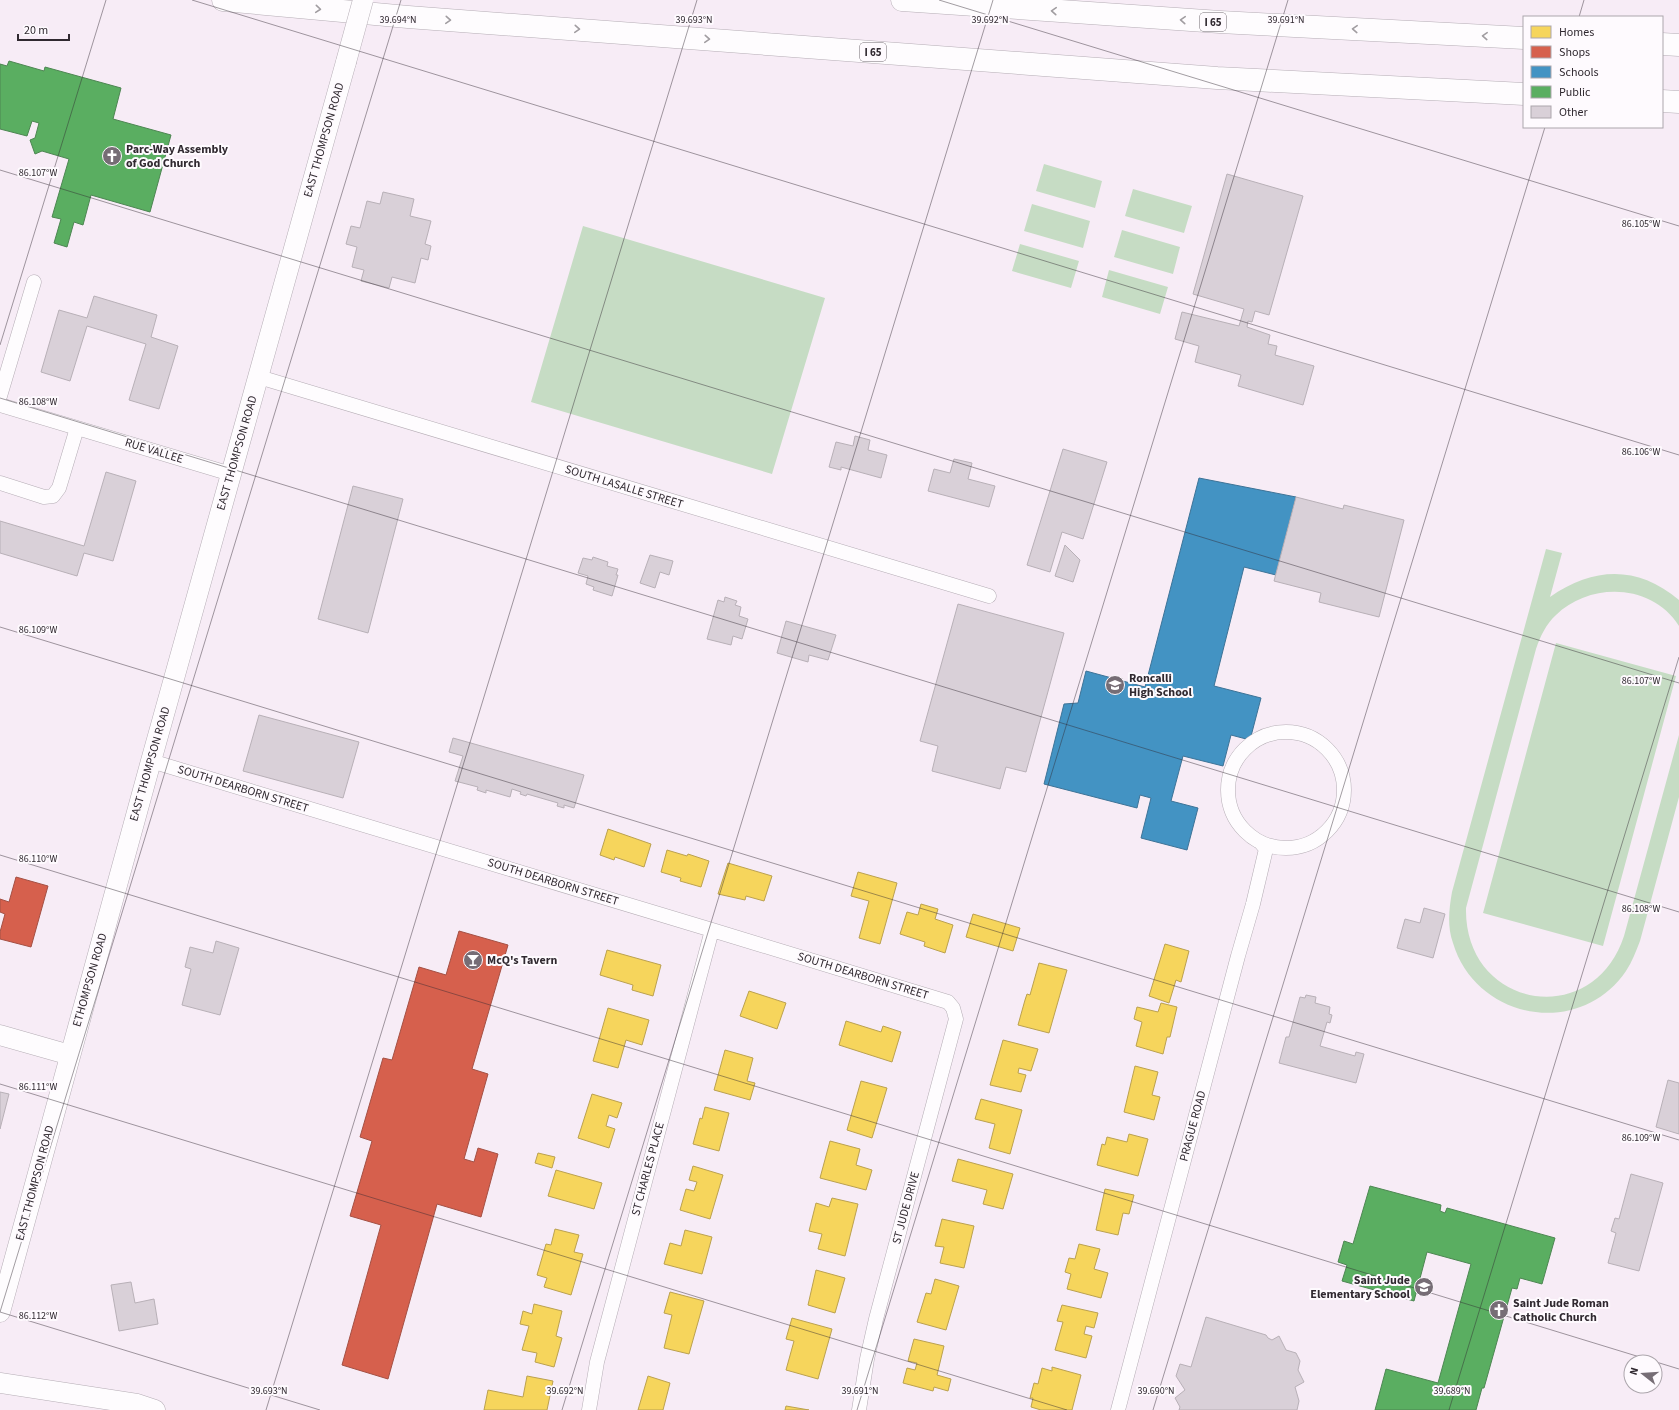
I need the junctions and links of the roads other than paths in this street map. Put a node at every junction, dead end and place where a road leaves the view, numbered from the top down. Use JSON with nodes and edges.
{"nodes":[{"id":1,"x":224,"y":0,"type":"edge"},
{"id":2,"x":363,"y":0,"type":"edge"},
{"id":3,"x":902,"y":0,"type":"edge"},
{"id":4,"x":1523,"y":38,"type":"edge"},
{"id":5,"x":1663,"y":44,"type":"edge"},
{"id":6,"x":1679,"y":45,"type":"edge"},
{"id":7,"x":1523,"y":94,"type":"edge"},
{"id":8,"x":1663,"y":101,"type":"edge"},
{"id":9,"x":1679,"y":102,"type":"edge"},
{"id":10,"x":34,"y":282,"type":"dead end"},
{"id":11,"x":259,"y":377,"type":"junction"},
{"id":12,"x":0,"y":396,"type":"edge"},
{"id":13,"x":0,"y":405,"type":"edge"},
{"id":14,"x":77,"y":428,"type":"junction"},
{"id":15,"x":231,"y":474,"type":"junction"},
{"id":16,"x":0,"y":483,"type":"edge"},
{"id":17,"x":989,"y":596,"type":"dead end"},
{"id":18,"x":151,"y":761,"type":"junction"},
{"id":19,"x":1261,"y":843,"type":"junction"},
{"id":20,"x":111,"y":905,"type":"joint"},
{"id":21,"x":712,"y":930,"type":"junction"},
{"id":22,"x":953,"y":1008,"type":"joint"},
{"id":23,"x":0,"y":1035,"type":"edge"},
{"id":24,"x":70,"y":1055,"type":"junction"},
{"id":25,"x":0,"y":1312,"type":"edge"},
{"id":26,"x":0,"y":1383,"type":"edge"},
{"id":27,"x":155,"y":1410,"type":"edge"},
{"id":28,"x":589,"y":1410,"type":"edge"},
{"id":29,"x":860,"y":1410,"type":"edge"},
{"id":30,"x":1118,"y":1410,"type":"edge"}],
"edges":[{"from":1,"to":7,"type":"highway","number":"I 65","one_way":true},
{"from":2,"to":11,"type":"main road","name":"EAST THOMPSON ROAD","bridge":true},
{"from":4,"to":3,"type":"highway","number":"I 65","one_way":true},
{"from":5,"to":6,"type":"highway"},
{"from":8,"to":9,"type":"highway"},
{"from":10,"to":12,"type":"street"},
{"from":11,"to":15,"type":"main road","name":"EAST THOMPSON ROAD"},
{"from":11,"to":17,"type":"street","name":"SOUTH LASALLE STREET"},
{"from":13,"to":14,"type":"street","name":"RUE VALLEE"},
{"from":14,"to":15,"type":"street","name":"RUE VALLEE"},
{"from":14,"to":16,"type":"street"},
{"from":15,"to":18,"type":"main road","name":"EAST THOMPSON ROAD"},
{"from":18,"to":20,"type":"main road","name":"EAST THOMPSON ROAD"},
{"from":18,"to":21,"type":"street","name":"SOUTH DEARBORN STREET"},
{"from":19,"to":19,"type":"street"},
{"from":19,"to":30,"type":"street","name":"PRAGUE ROAD"},
{"from":20,"to":24,"type":"main road","name":"ETHOMPSON ROAD"},
{"from":21,"to":22,"type":"street","name":"SOUTH DEARBORN STREET"},
{"from":21,"to":28,"type":"street","name":"ST CHARLES PLACE"},
{"from":22,"to":29,"type":"street","name":"ST JUDE DRIVE"},
{"from":23,"to":24,"type":"main road"},
{"from":24,"to":25,"type":"main road","name":"EAST THOMPSON ROAD"},
{"from":26,"to":27,"type":"main road"}]}
